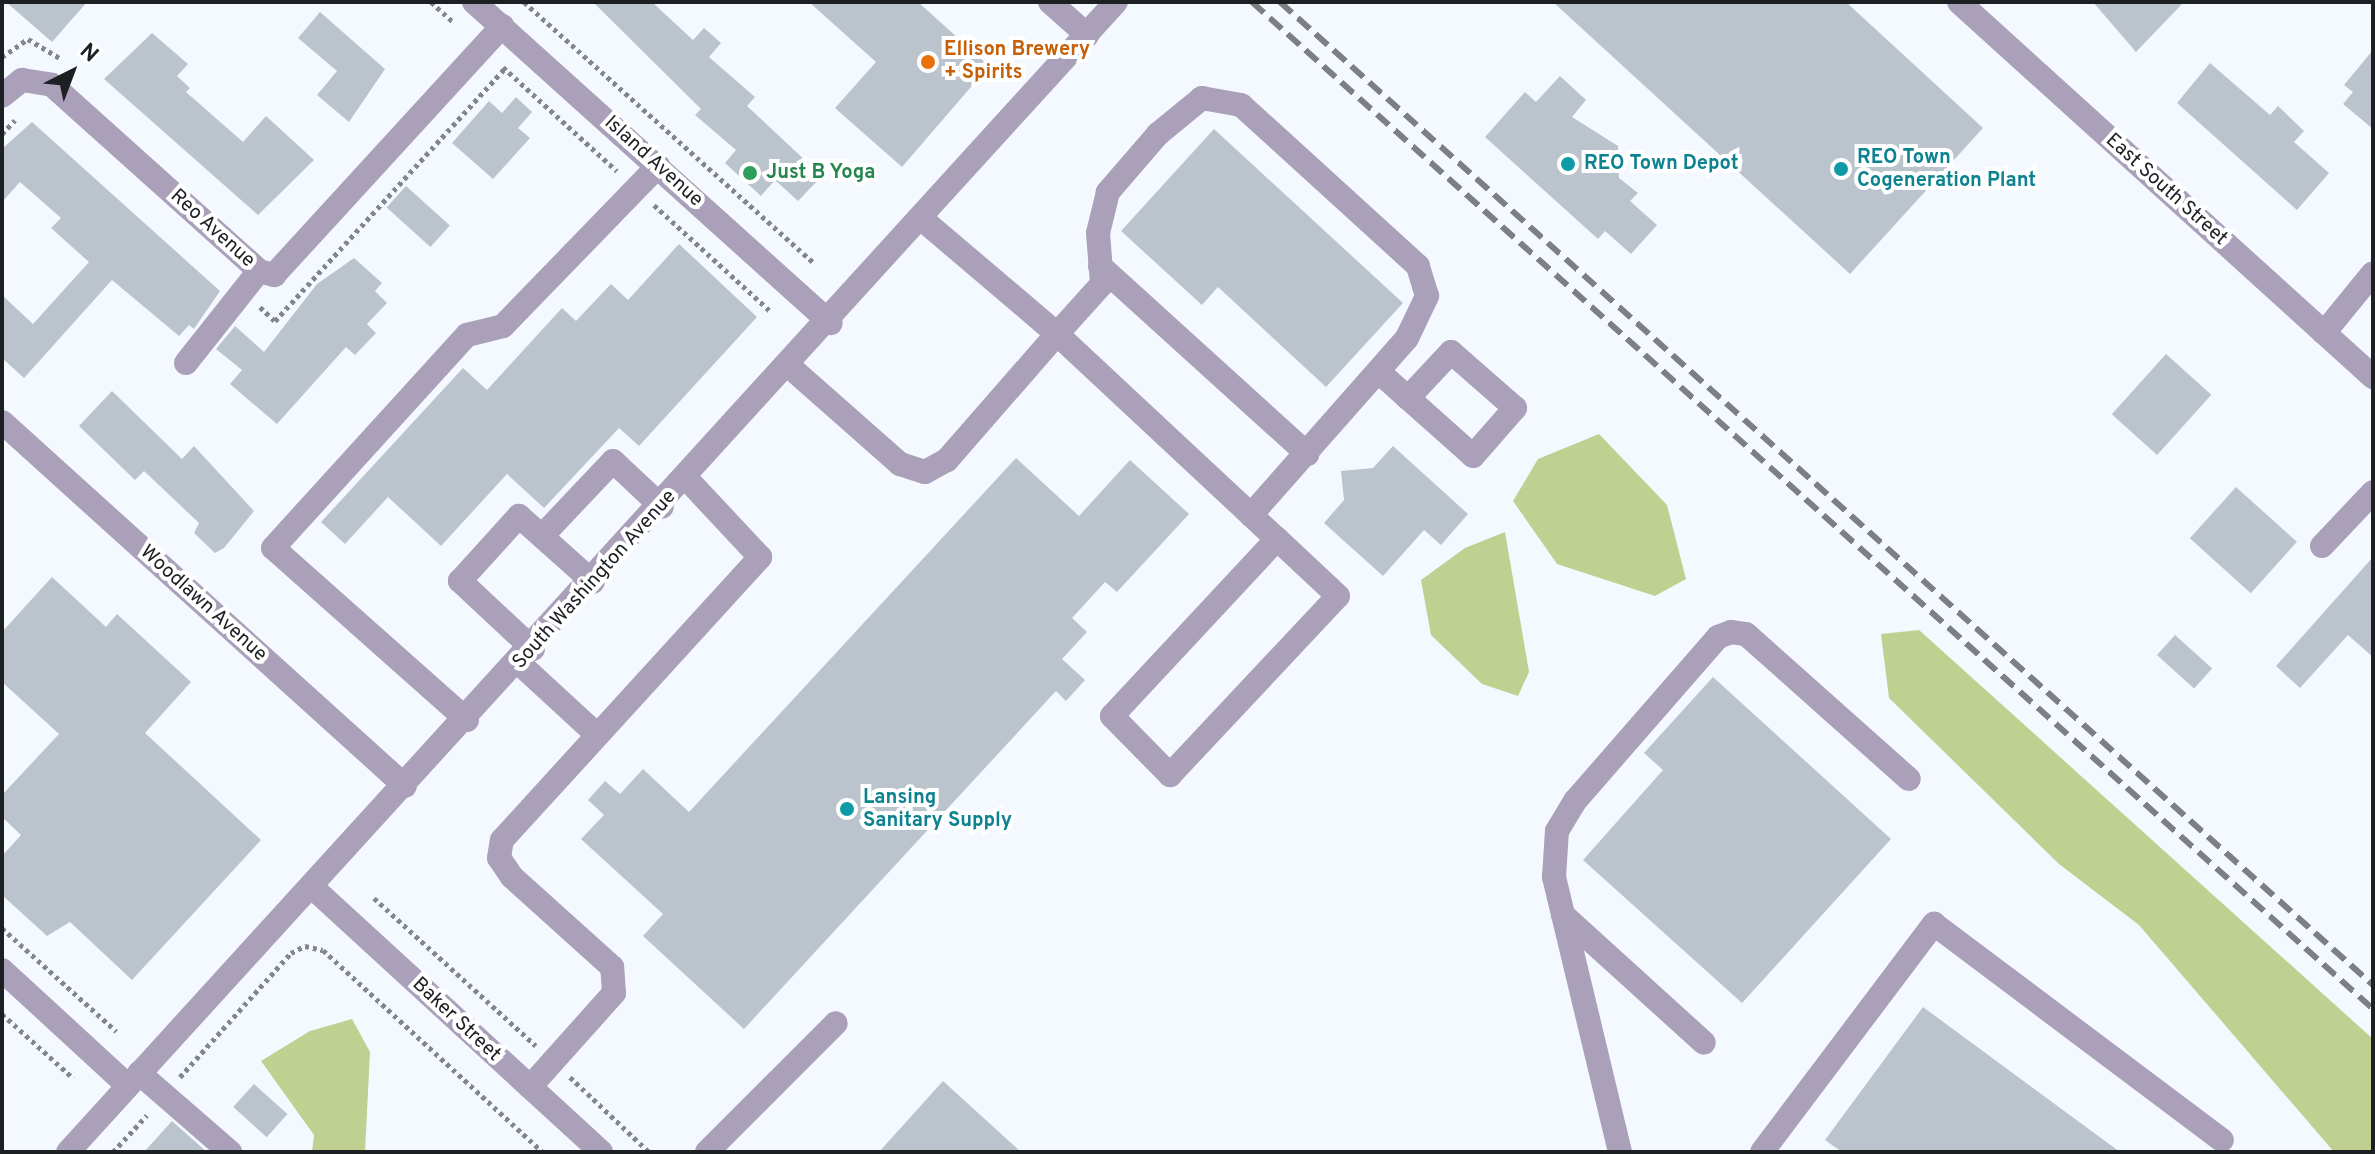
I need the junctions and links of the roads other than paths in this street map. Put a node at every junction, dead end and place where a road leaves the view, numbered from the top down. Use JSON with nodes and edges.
{"nodes":[{"id":1,"x":474,"y":2,"type":"edge"},
{"id":2,"x":1050,"y":2,"type":"edge"},
{"id":3,"x":1116,"y":2,"type":"edge"},
{"id":4,"x":1959,"y":2,"type":"edge"},
{"id":5,"x":502,"y":26,"type":"junction"},
{"id":6,"x":1087,"y":35,"type":"junction"},
{"id":7,"x":2,"y":96,"type":"edge"},
{"id":8,"x":658,"y":166,"type":"junction"},
{"id":9,"x":922,"y":219,"type":"junction"},
{"id":10,"x":1100,"y":266,"type":"junction"},
{"id":11,"x":259,"y":271,"type":"junction"},
{"id":12,"x":2373,"y":273,"type":"edge"},
{"id":13,"x":831,"y":323,"type":"junction"},
{"id":14,"x":2324,"y":333,"type":"junction"},
{"id":15,"x":1057,"y":334,"type":"junction"},
{"id":16,"x":186,"y":363,"type":"dead end"},
{"id":17,"x":790,"y":367,"type":"junction"},
{"id":18,"x":1379,"y":372,"type":"junction"},
{"id":19,"x":2373,"y":377,"type":"edge"},
{"id":20,"x":1408,"y":398,"type":"dead end"},
{"id":21,"x":2,"y":422,"type":"edge"},
{"id":22,"x":1307,"y":454,"type":"junction"},
{"id":23,"x":687,"y":479,"type":"junction"},
{"id":24,"x":2373,"y":492,"type":"edge"},
{"id":25,"x":662,"y":507,"type":"junction"},
{"id":26,"x":1251,"y":515,"type":"junction"},
{"id":27,"x":542,"y":536,"type":"junction"},
{"id":28,"x":1277,"y":539,"type":"junction"},
{"id":29,"x":2322,"y":546,"type":"dead end"},
{"id":30,"x":593,"y":582,"type":"junction"},
{"id":31,"x":527,"y":656,"type":"junction"},
{"id":32,"x":467,"y":720,"type":"junction"},
{"id":33,"x":596,"y":734,"type":"junction"},
{"id":34,"x":1909,"y":779,"type":"dead end"},
{"id":35,"x":405,"y":786,"type":"junction"},
{"id":36,"x":312,"y":887,"type":"junction"},
{"id":37,"x":1563,"y":915,"type":"junction"},
{"id":38,"x":2,"y":970,"type":"edge"},
{"id":39,"x":836,"y":1023,"type":"dead end"},
{"id":40,"x":1704,"y":1043,"type":"dead end"},
{"id":41,"x":133,"y":1079,"type":"junction"},
{"id":42,"x":530,"y":1087,"type":"junction"},
{"id":43,"x":2222,"y":1140,"type":"dead end"},
{"id":44,"x":68,"y":1152,"type":"edge"},
{"id":45,"x":230,"y":1152,"type":"edge"},
{"id":46,"x":601,"y":1152,"type":"edge"},
{"id":47,"x":707,"y":1152,"type":"edge"},
{"id":48,"x":1620,"y":1152,"type":"edge"},
{"id":49,"x":1762,"y":1152,"type":"edge"}],
"edges":[{"from":1,"to":5,"type":"street","name":"Island Avenue"},
{"from":2,"to":6,"type":"street"},
{"from":3,"to":6,"type":"street","name":"South Washington Avenue"},
{"from":4,"to":14,"type":"street","name":"East South Street"},
{"from":5,"to":8,"type":"street","name":"Island Avenue"},
{"from":5,"to":11,"type":"street","name":"Reo Avenue"},
{"from":6,"to":9,"type":"street","name":"South Washington Avenue"},
{"from":7,"to":11,"type":"street","name":"Reo Avenue"},
{"from":8,"to":13,"type":"street","name":"Island Avenue"},
{"from":8,"to":32,"type":"street"},
{"from":9,"to":13,"type":"street","name":"South Washington Avenue"},
{"from":9,"to":15,"type":"street"},
{"from":10,"to":15,"type":"street"},
{"from":10,"to":18,"type":"street"},
{"from":10,"to":22,"type":"street"},
{"from":11,"to":16,"type":"street"},
{"from":12,"to":14,"type":"street"},
{"from":13,"to":17,"type":"street","name":"South Washington Avenue"},
{"from":14,"to":19,"type":"street","name":"East South Street"},
{"from":15,"to":17,"type":"street"},
{"from":15,"to":26,"type":"street"},
{"from":17,"to":23,"type":"street","name":"South Washington Avenue"},
{"from":18,"to":20,"type":"street"},
{"from":18,"to":22,"type":"street"},
{"from":21,"to":35,"type":"street","name":"Woodlawn Avenue"},
{"from":22,"to":26,"type":"street"},
{"from":23,"to":25,"type":"street","name":"South Washington Avenue"},
{"from":23,"to":33,"type":"street"},
{"from":24,"to":29,"type":"street"},
{"from":25,"to":27,"type":"street"},
{"from":25,"to":30,"type":"street","name":"South Washington Avenue"},
{"from":26,"to":28,"type":"street"},
{"from":27,"to":30,"type":"street"},
{"from":27,"to":31,"type":"street"},
{"from":28,"to":28,"type":"street"},
{"from":30,"to":31,"type":"street","name":"South Washington Avenue"},
{"from":31,"to":32,"type":"street","name":"South Washington Avenue"},
{"from":31,"to":33,"type":"street"},
{"from":32,"to":35,"type":"street","name":"South Washington Avenue"},
{"from":33,"to":42,"type":"street"},
{"from":34,"to":37,"type":"street"},
{"from":35,"to":36,"type":"street","name":"South Washington Avenue"},
{"from":36,"to":41,"type":"street","name":"South Washington Avenue"},
{"from":36,"to":42,"type":"street","name":"Baker Street"},
{"from":37,"to":40,"type":"street"},
{"from":37,"to":48,"type":"street"},
{"from":38,"to":41,"type":"street"},
{"from":39,"to":47,"type":"street"},
{"from":41,"to":44,"type":"street","name":"South Washington Avenue"},
{"from":41,"to":45,"type":"street"},
{"from":42,"to":46,"type":"street","name":"Baker Street"},
{"from":43,"to":49,"type":"street"}]}
